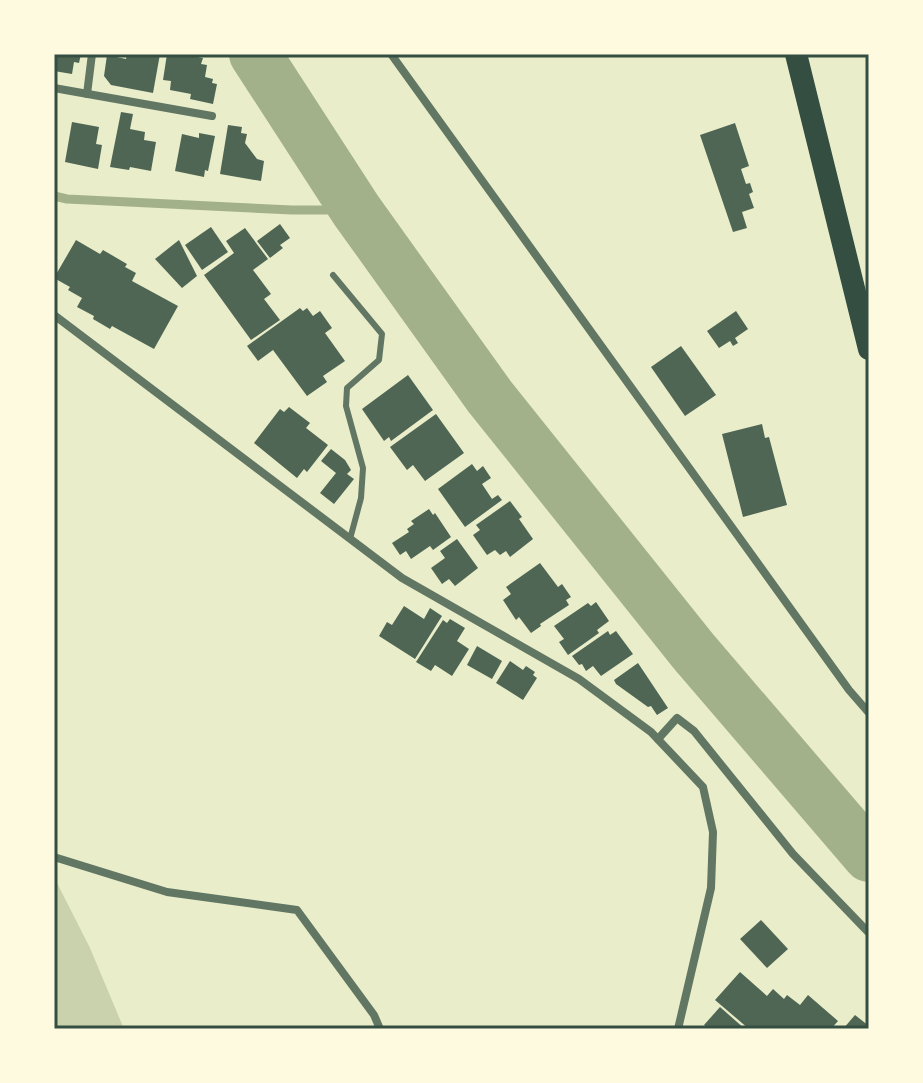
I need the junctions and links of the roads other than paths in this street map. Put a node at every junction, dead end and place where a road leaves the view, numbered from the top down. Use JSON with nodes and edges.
{"nodes":[{"id":1,"x":92,"y":54,"type":"edge"},
{"id":2,"x":391,"y":54,"type":"edge"},
{"id":3,"x":796,"y":54,"type":"edge"},
{"id":4,"x":54,"y":88,"type":"edge"},
{"id":5,"x":87,"y":94,"type":"junction"},
{"id":6,"x":212,"y":116,"type":"dead end"},
{"id":7,"x":333,"y":275,"type":"dead end"},
{"id":8,"x":54,"y":315,"type":"edge"},
{"id":9,"x":869,"y":349,"type":"edge"},
{"id":10,"x":350,"y":539,"type":"junction"},
{"id":11,"x":869,"y":713,"type":"edge"},
{"id":12,"x":658,"y":739,"type":"junction"},
{"id":13,"x":54,"y":857,"type":"edge"},
{"id":14,"x":869,"y":933,"type":"edge"},
{"id":15,"x":380,"y":1029,"type":"edge"},
{"id":16,"x":678,"y":1029,"type":"edge"}],
"edges":[{"from":1,"to":5,"type":"street"},
{"from":2,"to":11,"type":"street"},
{"from":3,"to":9,"type":"highway"},
{"from":4,"to":5,"type":"street"},
{"from":5,"to":6,"type":"street"},
{"from":7,"to":10,"type":"lane"},
{"from":8,"to":10,"type":"street"},
{"from":10,"to":12,"type":"street"},
{"from":12,"to":14,"type":"street"},
{"from":12,"to":16,"type":"street"},
{"from":13,"to":15,"type":"street"}]}
